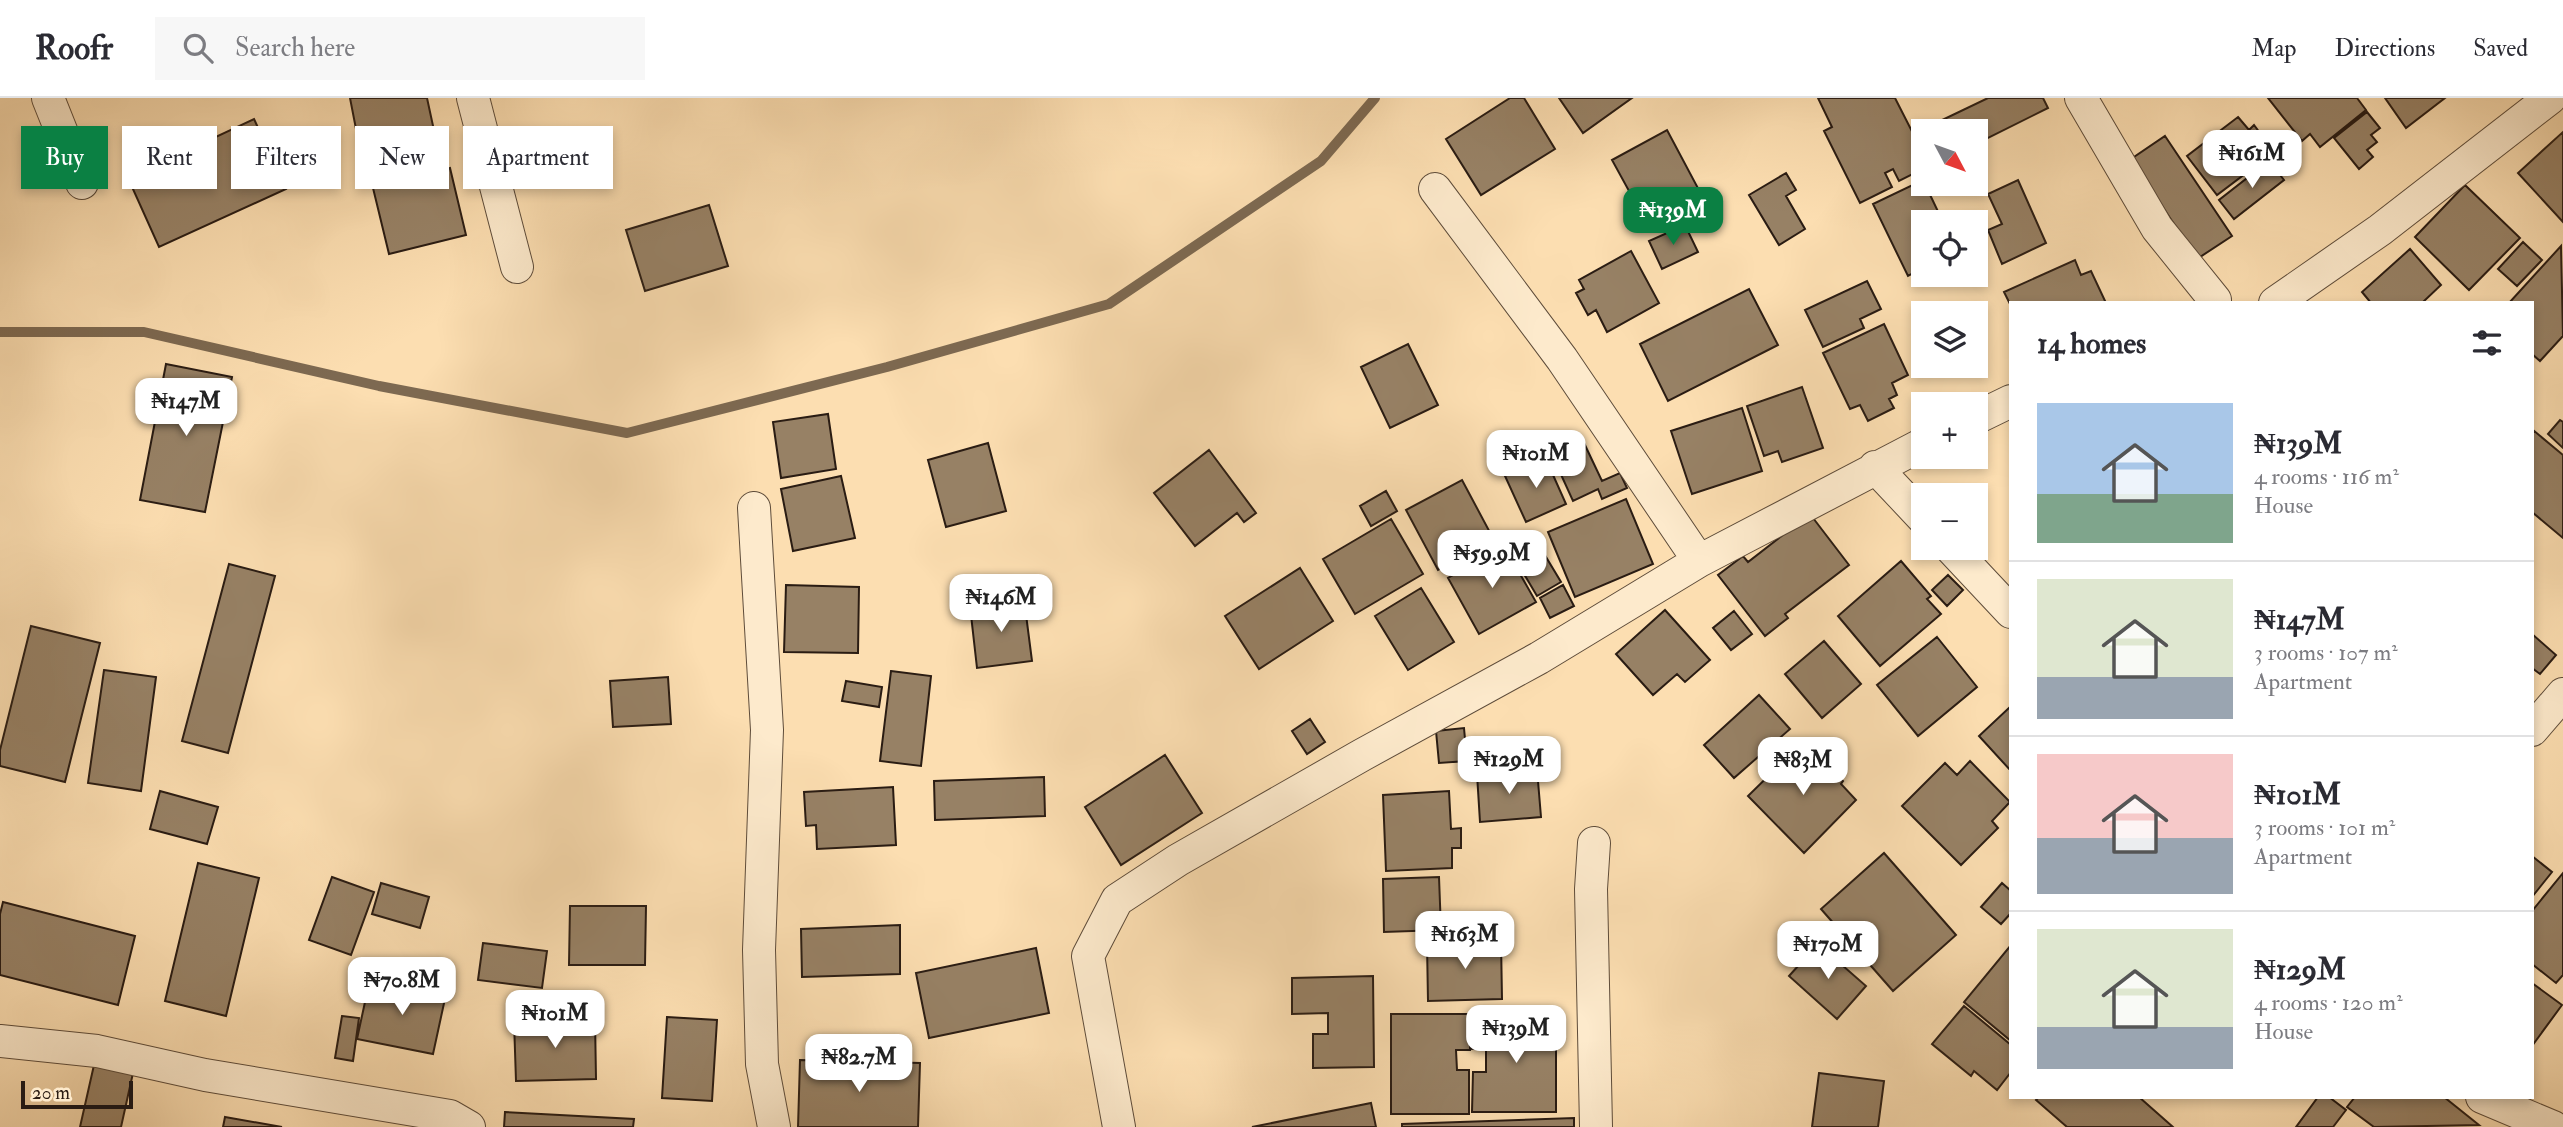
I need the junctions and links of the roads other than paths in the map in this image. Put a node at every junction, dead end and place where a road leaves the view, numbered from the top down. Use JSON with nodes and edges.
{"nodes":[{"id":1,"x":48,"y":98,"type":"edge"},
{"id":2,"x":473,"y":98,"type":"edge"},
{"id":3,"x":2081,"y":98,"type":"edge"},
{"id":4,"x":2550,"y":98,"type":"edge"},
{"id":5,"x":59,"y":126,"type":"edge"},
{"id":6,"x":1435,"y":189,"type":"dead end"},
{"id":7,"x":517,"y":267,"type":"dead end"},
{"id":8,"x":2220,"y":301,"type":"edge"},
{"id":9,"x":2278,"y":301,"type":"edge"},
{"id":10,"x":2009,"y":402,"type":"edge"},
{"id":11,"x":1988,"y":412,"type":"edge"},
{"id":12,"x":1911,"y":450,"type":"edge"},
{"id":13,"x":1875,"y":467,"type":"junction"},
{"id":14,"x":1911,"y":506,"type":"edge"},
{"id":15,"x":754,"y":508,"type":"dead end"},
{"id":16,"x":1962,"y":560,"type":"edge"},
{"id":17,"x":1699,"y":561,"type":"junction"},
{"id":18,"x":2009,"y":610,"type":"edge"},
{"id":19,"x":2563,"y":694,"type":"edge"},
{"id":20,"x":2534,"y":728,"type":"edge"},
{"id":21,"x":1594,"y":843,"type":"dead end"},
{"id":22,"x":0,"y":1041,"type":"edge"},
{"id":23,"x":2487,"y":1099,"type":"edge"},
{"id":24,"x":469,"y":1127,"type":"edge"},
{"id":25,"x":774,"y":1127,"type":"edge"},
{"id":26,"x":1119,"y":1127,"type":"edge"},
{"id":27,"x":1595,"y":1127,"type":"edge"},
{"id":28,"x":2553,"y":1127,"type":"edge"}],
"edges":[{"from":1,"to":5,"type":"street"},
{"from":2,"to":7,"type":"street"},
{"from":3,"to":8,"type":"street"},
{"from":4,"to":9,"type":"street"},
{"from":6,"to":17,"type":"street"},
{"from":10,"to":11,"type":"street"},
{"from":12,"to":13,"type":"street"},
{"from":13,"to":14,"type":"street"},
{"from":13,"to":17,"type":"street"},
{"from":15,"to":25,"type":"street"},
{"from":16,"to":18,"type":"street"},
{"from":17,"to":26,"type":"street"},
{"from":19,"to":20,"type":"street"},
{"from":21,"to":27,"type":"street"},
{"from":22,"to":24,"type":"street"},
{"from":23,"to":28,"type":"street"}]}
